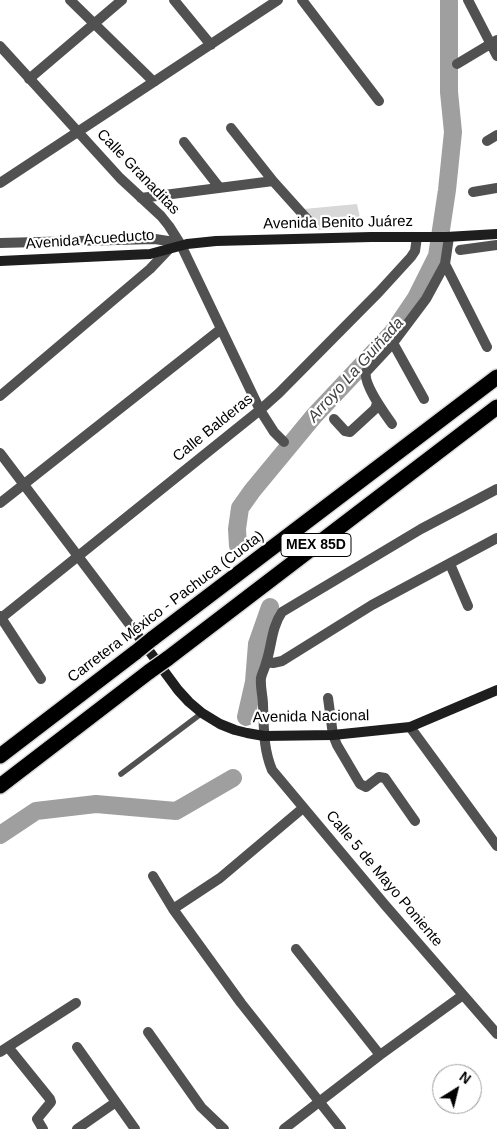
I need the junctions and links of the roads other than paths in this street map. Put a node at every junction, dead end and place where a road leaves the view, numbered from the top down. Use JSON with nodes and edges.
{"nodes":[{"id":1,"x":70,"y":0,"type":"edge"},
{"id":2,"x":122,"y":0,"type":"edge"},
{"id":3,"x":174,"y":0,"type":"edge"},
{"id":4,"x":278,"y":0,"type":"edge"},
{"id":5,"x":302,"y":0,"type":"edge"},
{"id":6,"x":468,"y":0,"type":"edge"},
{"id":7,"x":94,"y":24,"type":"junction"},
{"id":8,"x":494,"y":42,"type":"edge"},
{"id":9,"x":211,"y":45,"type":"junction"},
{"id":10,"x":0,"y":46,"type":"edge"},
{"id":11,"x":497,"y":56,"type":"edge"},
{"id":12,"x":457,"y":64,"type":"dead end"},
{"id":13,"x":29,"y":79,"type":"junction"},
{"id":14,"x":154,"y":82,"type":"junction"},
{"id":15,"x":379,"y":101,"type":"dead end"},
{"id":16,"x":231,"y":128,"type":"dead end"},
{"id":17,"x":78,"y":131,"type":"junction"},
{"id":18,"x":497,"y":135,"type":"edge"},
{"id":19,"x":488,"y":141,"type":"dead end"},
{"id":20,"x":184,"y":142,"type":"dead end"},
{"id":21,"x":273,"y":181,"type":"junction"},
{"id":22,"x":0,"y":183,"type":"edge"},
{"id":23,"x":220,"y":187,"type":"junction"},
{"id":24,"x":497,"y":188,"type":"edge"},
{"id":25,"x":473,"y":192,"type":"dead end"},
{"id":26,"x":141,"y":198,"type":"junction"},
{"id":27,"x":308,"y":220,"type":"dead end"},
{"id":28,"x":497,"y":234,"type":"edge"},
{"id":29,"x":422,"y":237,"type":"junction"},
{"id":30,"x":448,"y":237,"type":"junction"},
{"id":31,"x":0,"y":243,"type":"edge"},
{"id":32,"x":497,"y":244,"type":"edge"},
{"id":33,"x":181,"y":245,"type":"junction"},
{"id":34,"x":168,"y":250,"type":"junction"},
{"id":35,"x":460,"y":250,"type":"dead end"},
{"id":36,"x":0,"y":261,"type":"edge"},
{"id":37,"x":445,"y":264,"type":"junction"},
{"id":38,"x":221,"y":329,"type":"junction"},
{"id":39,"x":393,"y":343,"type":"junction"},
{"id":40,"x":487,"y":347,"type":"dead end"},
{"id":41,"x":497,"y":376,"type":"edge"},
{"id":42,"x":0,"y":396,"type":"edge"},
{"id":43,"x":424,"y":399,"type":"dead end"},
{"id":44,"x":378,"y":404,"type":"junction"},
{"id":45,"x":497,"y":407,"type":"edge"},
{"id":46,"x":260,"y":410,"type":"junction"},
{"id":47,"x":334,"y":419,"type":"dead end"},
{"id":48,"x":392,"y":424,"type":"dead end"},
{"id":49,"x":284,"y":442,"type":"dead end"},
{"id":50,"x":0,"y":452,"type":"edge"},
{"id":51,"x":23,"y":484,"type":"junction"},
{"id":52,"x":497,"y":489,"type":"edge"},
{"id":53,"x":0,"y":503,"type":"edge"},
{"id":54,"x":497,"y":538,"type":"edge"},
{"id":55,"x":77,"y":555,"type":"junction"},
{"id":56,"x":450,"y":564,"type":"junction"},
{"id":57,"x":468,"y":606,"type":"dead end"},
{"id":58,"x":1,"y":617,"type":"edge"},
{"id":59,"x":132,"y":629,"type":"joint"},
{"id":60,"x":267,"y":662,"type":"junction"},
{"id":61,"x":42,"y":679,"type":"dead end"},
{"id":62,"x":497,"y":690,"type":"edge"},
{"id":63,"x":328,"y":698,"type":"dead end"},
{"id":64,"x":202,"y":712,"type":"junction"},
{"id":65,"x":410,"y":727,"type":"junction"},
{"id":66,"x":333,"y":735,"type":"junction"},
{"id":67,"x":264,"y":736,"type":"junction"},
{"id":68,"x":0,"y":756,"type":"edge"},
{"id":69,"x":122,"y":774,"type":"dead end"},
{"id":70,"x":0,"y":786,"type":"edge"},
{"id":71,"x":303,"y":808,"type":"junction"},
{"id":72,"x":415,"y":821,"type":"dead end"},
{"id":73,"x":497,"y":846,"type":"edge"},
{"id":74,"x":153,"y":876,"type":"dead end"},
{"id":75,"x":173,"y":909,"type":"junction"},
{"id":76,"x":296,"y":948,"type":"dead end"},
{"id":77,"x":463,"y":995,"type":"junction"},
{"id":78,"x":76,"y":1003,"type":"dead end"},
{"id":79,"x":148,"y":1032,"type":"dead end"},
{"id":80,"x":497,"y":1034,"type":"edge"},
{"id":81,"x":77,"y":1047,"type":"dead end"},
{"id":82,"x":4,"y":1049,"type":"edge"},
{"id":83,"x":380,"y":1055,"type":"junction"},
{"id":84,"x":116,"y":1102,"type":"junction"},
{"id":85,"x":318,"y":1102,"type":"junction"},
{"id":86,"x":43,"y":1129,"type":"edge"},
{"id":87,"x":78,"y":1129,"type":"edge"},
{"id":88,"x":135,"y":1129,"type":"edge"},
{"id":89,"x":224,"y":1129,"type":"edge"},
{"id":90,"x":284,"y":1129,"type":"edge"},
{"id":91,"x":341,"y":1129,"type":"edge"}],
"edges":[{"from":1,"to":7,"type":"street"},
{"from":2,"to":7,"type":"street"},
{"from":3,"to":9,"type":"street"},
{"from":4,"to":9,"type":"street"},
{"from":5,"to":15,"type":"street"},
{"from":6,"to":8,"type":"street"},
{"from":7,"to":13,"type":"street"},
{"from":7,"to":14,"type":"street"},
{"from":8,"to":11,"type":"street"},
{"from":8,"to":12,"type":"street"},
{"from":9,"to":14,"type":"street"},
{"from":10,"to":13,"type":"street","name":"Calle Granaditas"},
{"from":13,"to":17,"type":"street","name":"Calle Granaditas"},
{"from":14,"to":17,"type":"street"},
{"from":16,"to":21,"type":"street"},
{"from":17,"to":22,"type":"street"},
{"from":17,"to":26,"type":"street","name":"Calle Granaditas"},
{"from":18,"to":19,"type":"street"},
{"from":20,"to":23,"type":"street"},
{"from":21,"to":23,"type":"street"},
{"from":21,"to":27,"type":"street"},
{"from":23,"to":26,"type":"street"},
{"from":24,"to":25,"type":"street"},
{"from":26,"to":33,"type":"street","name":"Calle Granaditas"},
{"from":28,"to":30,"type":"main road","name":"Avenida Benito Juárez"},
{"from":29,"to":30,"type":"main road","name":"Avenida Benito Juárez"},
{"from":29,"to":33,"type":"main road","name":"Avenida Benito Juárez"},
{"from":29,"to":46,"type":"street","name":"Calle Balderas"},
{"from":30,"to":37,"type":"street"},
{"from":31,"to":33,"type":"street"},
{"from":32,"to":35,"type":"street"},
{"from":33,"to":34,"type":"main road","name":"Avenida Acueducto"},
{"from":33,"to":38,"type":"street","name":"Calle Granaditas"},
{"from":34,"to":36,"type":"main road","name":"Avenida Acueducto"},
{"from":34,"to":42,"type":"street"},
{"from":37,"to":39,"type":"street"},
{"from":37,"to":40,"type":"street"},
{"from":38,"to":46,"type":"street","name":"Calle Granaditas"},
{"from":38,"to":51,"type":"street"},
{"from":39,"to":43,"type":"street"},
{"from":39,"to":44,"type":"street"},
{"from":41,"to":68,"type":"highway","name":"Carretera México - Pachuca (Cuota)","number":"MEX 85D","bridge":true},
{"from":44,"to":47,"type":"street"},
{"from":44,"to":48,"type":"street"},
{"from":45,"to":70,"type":"highway","number":"MEX 85D","bridge":true},
{"from":46,"to":49,"type":"street","name":"Calle Granaditas"},
{"from":46,"to":55,"type":"street","name":"Calle Balderas"},
{"from":50,"to":51,"type":"street"},
{"from":51,"to":53,"type":"street"},
{"from":51,"to":55,"type":"street"},
{"from":52,"to":60,"type":"street","name":"Calle 5 de Mayo Poniente"},
{"from":54,"to":56,"type":"street"},
{"from":55,"to":58,"type":"street","name":"Calle Balderas"},
{"from":55,"to":59,"type":"street"},
{"from":56,"to":57,"type":"street"},
{"from":56,"to":60,"type":"street"},
{"from":58,"to":61,"type":"street"},
{"from":59,"to":64,"type":"main road","name":"Avenida Nacional"},
{"from":60,"to":67,"type":"street","name":"Calle 5 de Mayo Poniente"},
{"from":62,"to":65,"type":"main road","name":"Avenida Nacional"},
{"from":63,"to":66,"type":"street"},
{"from":64,"to":67,"type":"main road","name":"Avenida Nacional"},
{"from":64,"to":69,"type":"lane"},
{"from":65,"to":66,"type":"main road","name":"Avenida Nacional"},
{"from":65,"to":73,"type":"street"},
{"from":66,"to":67,"type":"main road","name":"Avenida Nacional"},
{"from":66,"to":72,"type":"street"},
{"from":67,"to":71,"type":"street","name":"Calle 5 de Mayo Poniente"},
{"from":71,"to":75,"type":"street"},
{"from":71,"to":77,"type":"street","name":"Calle 5 de Mayo Poniente"},
{"from":74,"to":75,"type":"street"},
{"from":75,"to":85,"type":"street"},
{"from":76,"to":83,"type":"street"},
{"from":77,"to":80,"type":"street","name":"Calle 5 de Mayo Poniente"},
{"from":77,"to":83,"type":"street"},
{"from":78,"to":82,"type":"street"},
{"from":79,"to":89,"type":"street"},
{"from":81,"to":84,"type":"street"},
{"from":82,"to":86,"type":"street"},
{"from":83,"to":85,"type":"street"},
{"from":84,"to":87,"type":"street"},
{"from":84,"to":88,"type":"street"},
{"from":85,"to":90,"type":"street"},
{"from":85,"to":91,"type":"street"}]}
